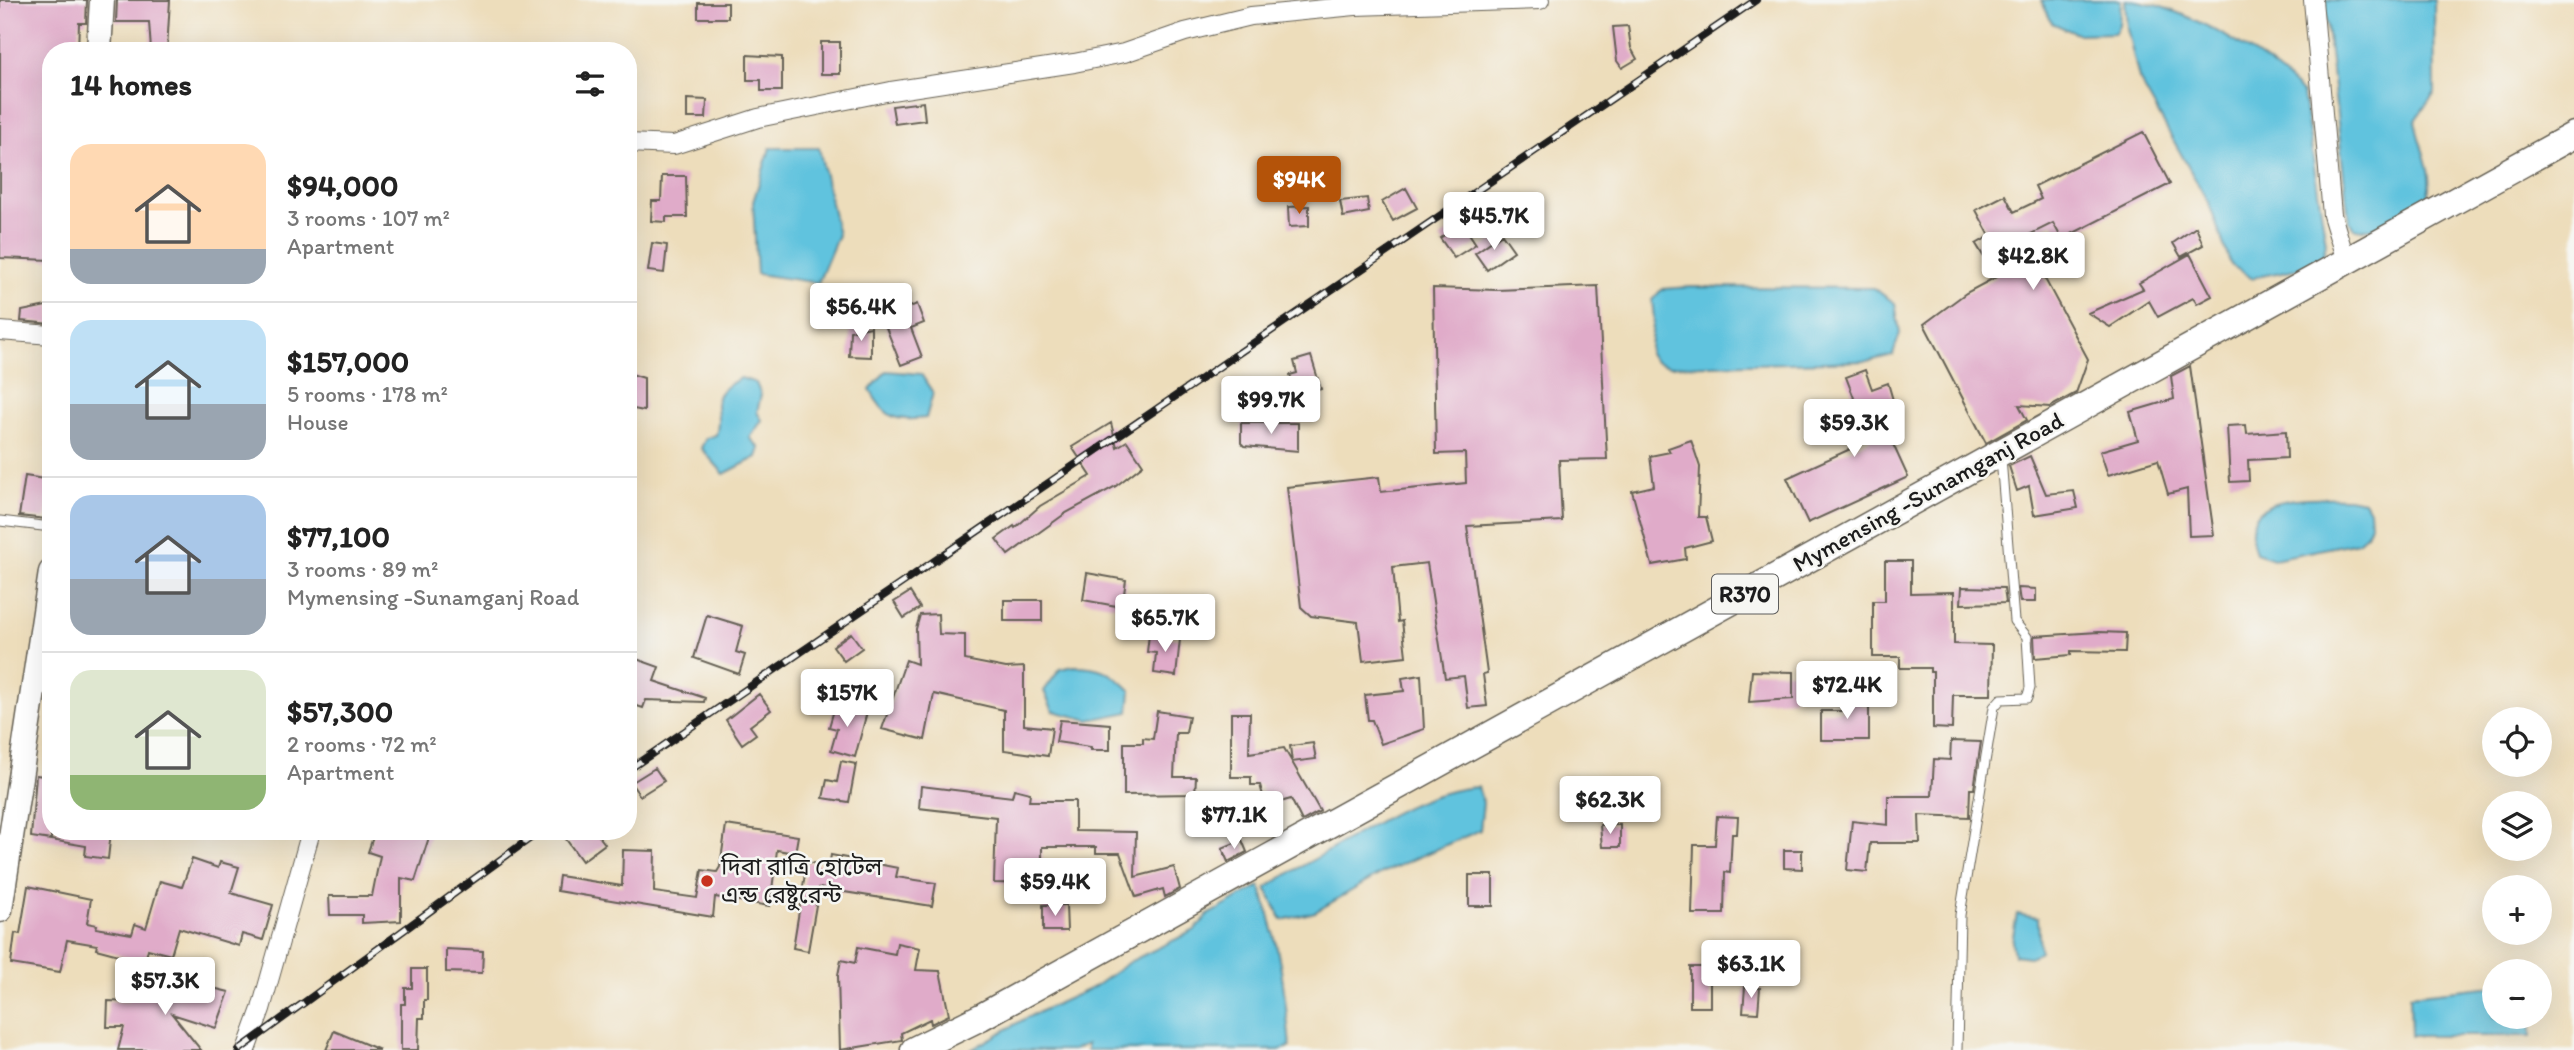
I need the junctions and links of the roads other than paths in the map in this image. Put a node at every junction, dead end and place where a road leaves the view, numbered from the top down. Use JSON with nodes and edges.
{"nodes":[{"id":1,"x":102,"y":0,"type":"edge"},
{"id":2,"x":1540,"y":0,"type":"edge"},
{"id":3,"x":2313,"y":0,"type":"edge"},
{"id":4,"x":100,"y":42,"type":"edge"},
{"id":5,"x":2574,"y":135,"type":"edge"},
{"id":6,"x":637,"y":143,"type":"edge"},
{"id":7,"x":2346,"y":261,"type":"junction"},
{"id":8,"x":0,"y":331,"type":"edge"},
{"id":9,"x":42,"y":334,"type":"edge"},
{"id":10,"x":2000,"y":453,"type":"junction"},
{"id":11,"x":0,"y":521,"type":"edge"},
{"id":12,"x":42,"y":526,"type":"edge"},
{"id":13,"x":42,"y":631,"type":"edge"},
{"id":14,"x":308,"y":840,"type":"edge"},
{"id":15,"x":0,"y":909,"type":"edge"},
{"id":16,"x":246,"y":1050,"type":"edge"},
{"id":17,"x":914,"y":1050,"type":"edge"},
{"id":18,"x":1957,"y":1050,"type":"edge"}],
"edges":[{"from":1,"to":4,"type":"main road"},
{"from":2,"to":6,"type":"street"},
{"from":3,"to":7,"type":"street"},
{"from":5,"to":7,"type":"main road","name":"Mymensing -Sunamganj Road","number":"R370"},
{"from":7,"to":10,"type":"main road","name":"Mymensing -Sunamganj Road","number":"R370"},
{"from":8,"to":9,"type":"street"},
{"from":10,"to":17,"type":"main road","name":"Mymensing -Sunamganj Road","number":"R370"},
{"from":10,"to":18,"type":"lane"},
{"from":11,"to":12,"type":"lane"},
{"from":13,"to":15,"type":"main road"},
{"from":14,"to":16,"type":"street"}]}
